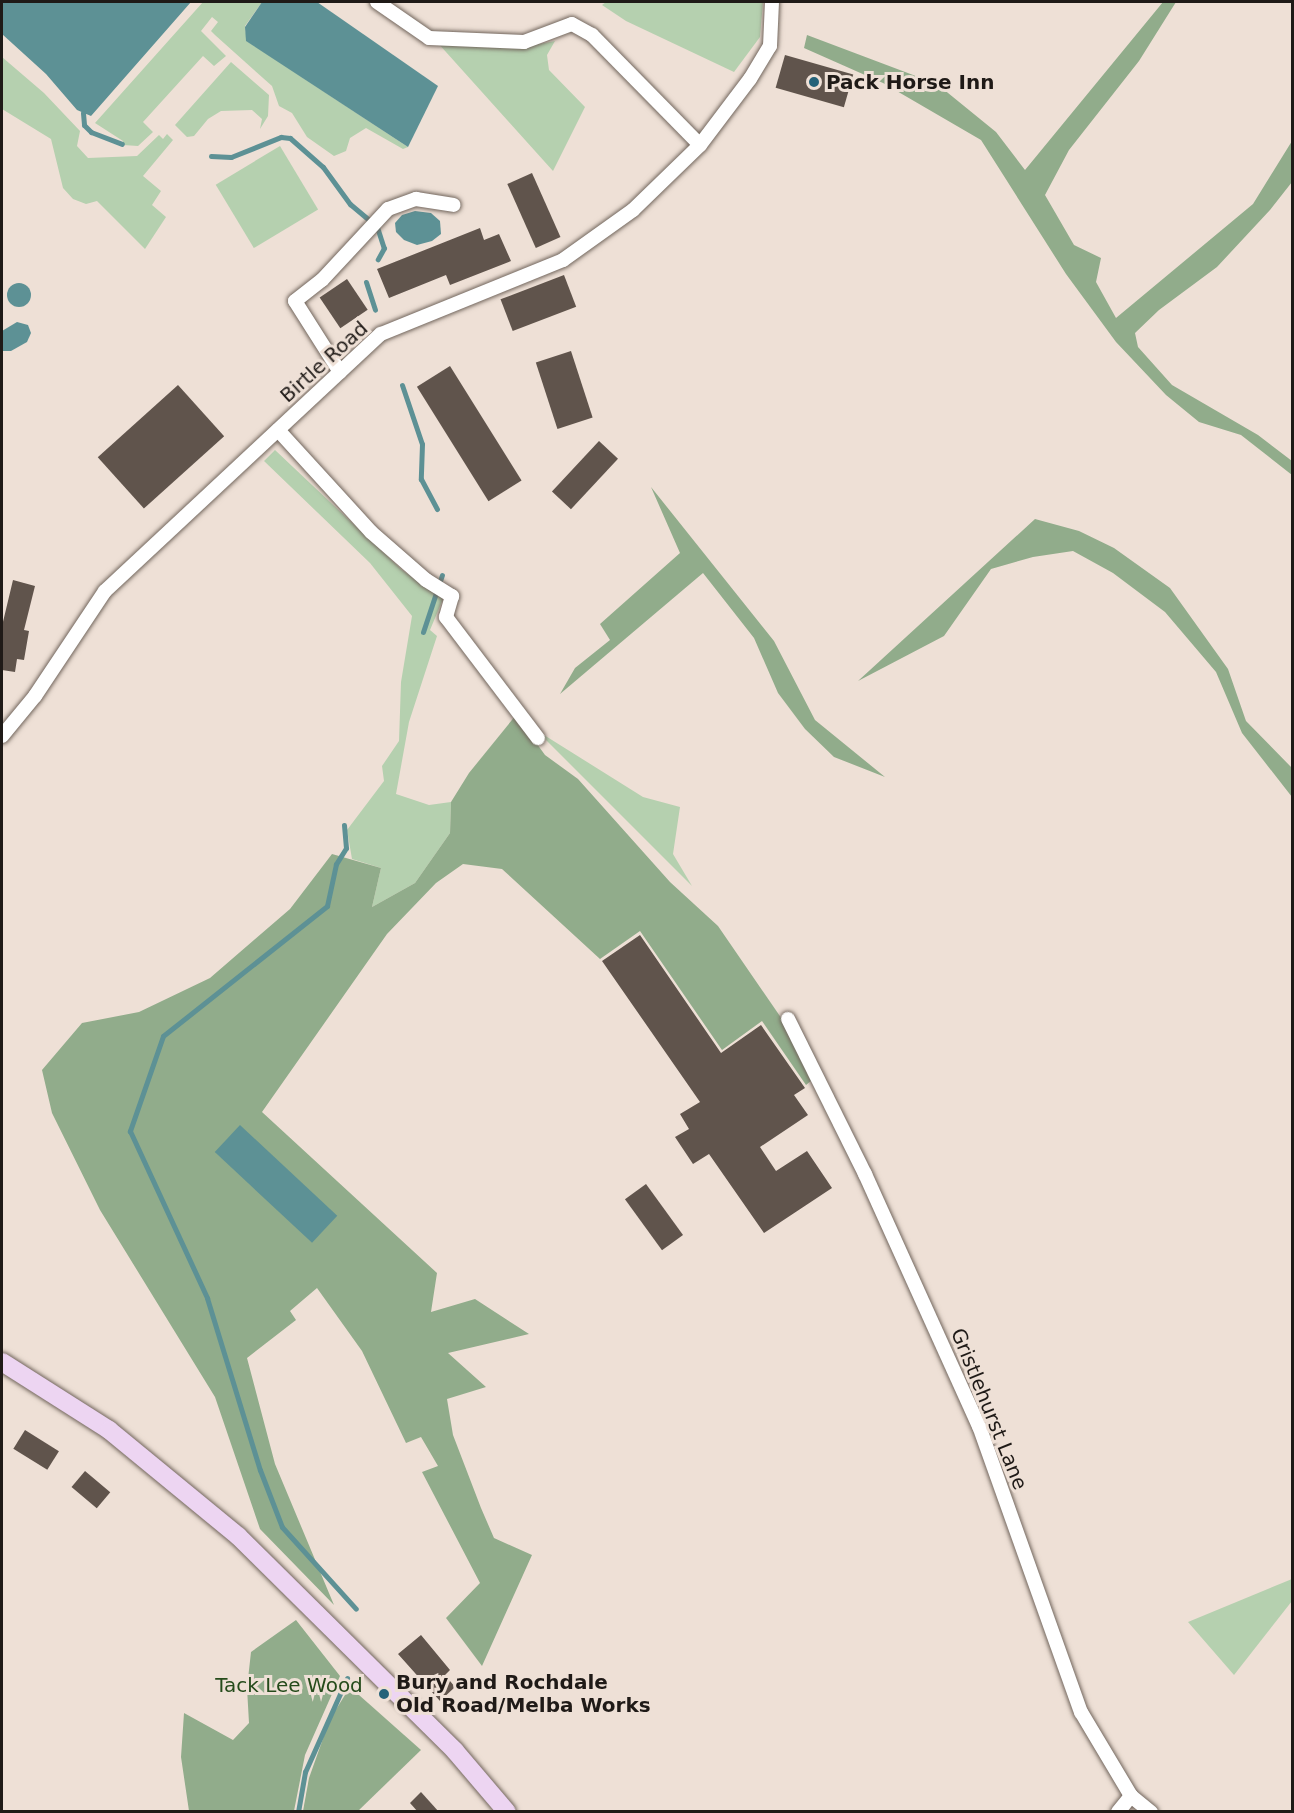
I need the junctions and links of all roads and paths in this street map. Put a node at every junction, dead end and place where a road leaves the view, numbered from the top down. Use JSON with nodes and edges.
{"nodes":[{"id":1,"x":377,"y":2,"type":"edge"},
{"id":2,"x":772,"y":2,"type":"edge"},
{"id":3,"x":700,"y":145,"type":"junction"},
{"id":4,"x":454,"y":205,"type":"dead end"},
{"id":5,"x":340,"y":372,"type":"junction"},
{"id":6,"x":278,"y":430,"type":"junction"},
{"id":7,"x":2,"y":736,"type":"edge"},
{"id":8,"x":538,"y":738,"type":"dead end"},
{"id":9,"x":788,"y":1019,"type":"dead end"},
{"id":10,"x":2,"y":1362,"type":"edge"},
{"id":11,"x":1131,"y":1796,"type":"junction"},
{"id":12,"x":507,"y":1812,"type":"edge"},
{"id":13,"x":1118,"y":1812,"type":"edge"},
{"id":14,"x":1151,"y":1812,"type":"edge"}],
"edges":[{"from":1,"to":3,"type":"street"},
{"from":2,"to":3,"type":"street","name":"Birtle Road"},
{"from":3,"to":5,"type":"street","name":"Birtle Road"},
{"from":4,"to":5,"type":"street"},
{"from":5,"to":6,"type":"street","name":"Birtle Road"},
{"from":6,"to":7,"type":"street","name":"Birtle Road"},
{"from":6,"to":8,"type":"street"},
{"from":9,"to":11,"type":"street","name":"Gristlehurst Lane"},
{"from":10,"to":12,"type":"main road"},
{"from":11,"to":13,"type":"street"},
{"from":11,"to":14,"type":"street","name":"Gristlehurst Lane"}]}
